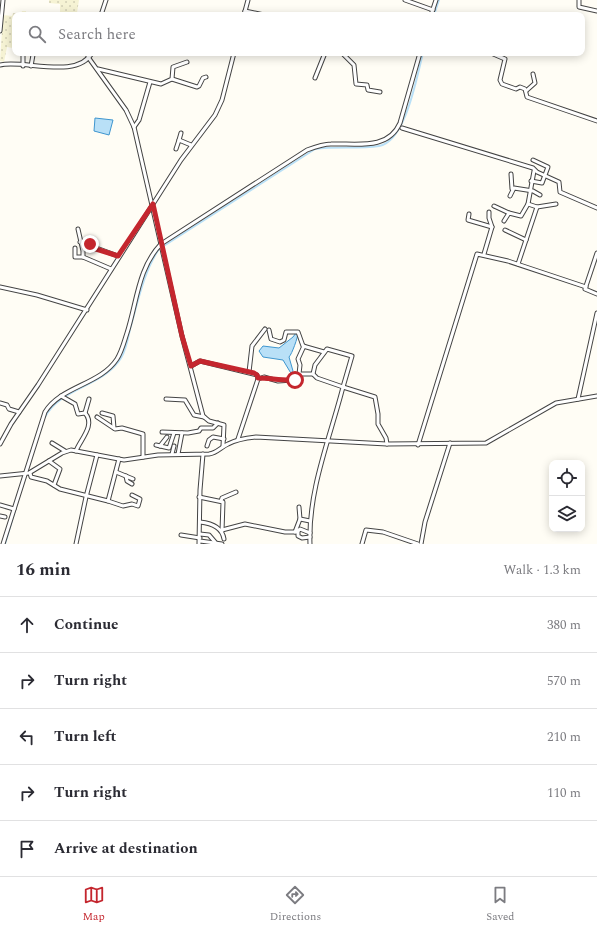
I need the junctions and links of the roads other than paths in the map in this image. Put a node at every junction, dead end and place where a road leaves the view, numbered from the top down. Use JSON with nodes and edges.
{"nodes":[{"id":1,"x":3,"y":0,"type":"edge"},
{"id":2,"x":106,"y":0,"type":"edge"},
{"id":3,"x":248,"y":0,"type":"edge"},
{"id":4,"x":405,"y":0,"type":"edge"},
{"id":5,"x":436,"y":0,"type":"edge"},
{"id":6,"x":580,"y":0,"type":"edge"},
{"id":7,"x":433,"y":10,"type":"joint"},
{"id":8,"x":245,"y":11,"type":"joint"},
{"id":9,"x":597,"y":11,"type":"edge"},
{"id":10,"x":102,"y":12,"type":"edge"},
{"id":11,"x":250,"y":12,"type":"edge"},
{"id":12,"x":0,"y":31,"type":"edge"},
{"id":13,"x":23,"y":56,"type":"edge"},
{"id":14,"x":33,"y":56,"type":"edge"},
{"id":15,"x":233,"y":56,"type":"edge"},
{"id":16,"x":325,"y":56,"type":"edge"},
{"id":17,"x":345,"y":56,"type":"edge"},
{"id":18,"x":419,"y":56,"type":"edge"},
{"id":19,"x":499,"y":56,"type":"edge"},
{"id":20,"x":88,"y":57,"type":"joint"},
{"id":21,"x":187,"y":62,"type":"dead end"},
{"id":22,"x":0,"y":65,"type":"edge"},
{"id":23,"x":23,"y":66,"type":"junction"},
{"id":24,"x":31,"y":66,"type":"junction"},
{"id":25,"x":96,"y":68,"type":"junction"},
{"id":26,"x":533,"y":74,"type":"dead end"},
{"id":27,"x":206,"y":77,"type":"dead end"},
{"id":28,"x":315,"y":78,"type":"dead end"},
{"id":29,"x":172,"y":79,"type":"junction"},
{"id":30,"x":150,"y":82,"type":"junction"},
{"id":31,"x":526,"y":91,"type":"junction"},
{"id":32,"x":380,"y":92,"type":"dead end"},
{"id":33,"x":597,"y":121,"type":"edge"},
{"id":34,"x":134,"y":127,"type":"junction"},
{"id":35,"x":402,"y":128,"type":"dead end"},
{"id":36,"x":181,"y":133,"type":"dead end"},
{"id":37,"x":179,"y":140,"type":"junction"},
{"id":38,"x":191,"y":145,"type":"junction"},
{"id":39,"x":176,"y":149,"type":"dead end"},
{"id":40,"x":533,"y":160,"type":"dead end"},
{"id":41,"x":534,"y":171,"type":"junction"},
{"id":42,"x":511,"y":174,"type":"dead end"},
{"id":43,"x":545,"y":176,"type":"junction"},
{"id":44,"x":531,"y":181,"type":"junction"},
{"id":45,"x":512,"y":189,"type":"junction"},
{"id":46,"x":530,"y":191,"type":"junction"},
{"id":47,"x":540,"y":194,"type":"dead end"},
{"id":48,"x":510,"y":196,"type":"dead end"},
{"id":49,"x":153,"y":204,"type":"junction"},
{"id":50,"x":528,"y":204,"type":"junction"},
{"id":51,"x":556,"y":204,"type":"dead end"},
{"id":52,"x":494,"y":206,"type":"dead end"},
{"id":53,"x":537,"y":207,"type":"junction"},
{"id":54,"x":597,"y":208,"type":"edge"},
{"id":55,"x":489,"y":212,"type":"dead end"},
{"id":56,"x":509,"y":213,"type":"junction"},
{"id":57,"x":469,"y":214,"type":"dead end"},
{"id":58,"x":504,"y":221,"type":"dead end"},
{"id":59,"x":492,"y":227,"type":"junction"},
{"id":60,"x":78,"y":229,"type":"dead end"},
{"id":61,"x":504,"y":230,"type":"dead end"},
{"id":62,"x":526,"y":240,"type":"junction"},
{"id":63,"x":80,"y":242,"type":"junction"},
{"id":64,"x":162,"y":246,"type":"junction"},
{"id":65,"x":75,"y":248,"type":"dead end"},
{"id":66,"x":597,"y":253,"type":"edge"},
{"id":67,"x":484,"y":254,"type":"junction"},
{"id":68,"x":118,"y":256,"type":"junction"},
{"id":69,"x":83,"y":257,"type":"junction"},
{"id":70,"x":518,"y":264,"type":"junction"},
{"id":71,"x":110,"y":271,"type":"junction"},
{"id":72,"x":0,"y":287,"type":"edge"},
{"id":73,"x":586,"y":287,"type":"junction"},
{"id":74,"x":597,"y":294,"type":"edge"},
{"id":75,"x":87,"y":310,"type":"junction"},
{"id":76,"x":597,"y":313,"type":"edge"},
{"id":77,"x":304,"y":346,"type":"junction"},
{"id":78,"x":324,"y":352,"type":"junction"},
{"id":79,"x":191,"y":366,"type":"junction"},
{"id":80,"x":249,"y":372,"type":"junction"},
{"id":81,"x":299,"y":374,"type":"junction"},
{"id":82,"x":313,"y":374,"type":"junction"},
{"id":83,"x":258,"y":378,"type":"junction"},
{"id":84,"x":343,"y":387,"type":"junction"},
{"id":85,"x":597,"y":396,"type":"edge"},
{"id":86,"x":61,"y":397,"type":"junction"},
{"id":87,"x":89,"y":399,"type":"dead end"},
{"id":88,"x":166,"y":399,"type":"dead end"},
{"id":89,"x":578,"y":399,"type":"junction"},
{"id":90,"x":0,"y":403,"type":"edge"},
{"id":91,"x":19,"y":412,"type":"junction"},
{"id":92,"x":85,"y":412,"type":"junction"},
{"id":93,"x":102,"y":413,"type":"dead end"},
{"id":94,"x":97,"y":417,"type":"dead end"},
{"id":95,"x":204,"y":418,"type":"junction"},
{"id":96,"x":218,"y":423,"type":"junction"},
{"id":97,"x":114,"y":428,"type":"junction"},
{"id":98,"x":162,"y":432,"type":"dead end"},
{"id":99,"x":174,"y":433,"type":"junction"},
{"id":100,"x":182,"y":433,"type":"junction"},
{"id":101,"x":167,"y":438,"type":"dead end"},
{"id":102,"x":224,"y":439,"type":"junction"},
{"id":103,"x":238,"y":439,"type":"junction"},
{"id":104,"x":327,"y":440,"type":"junction"},
{"id":105,"x":52,"y":442,"type":"dead end"},
{"id":106,"x":450,"y":443,"type":"junction"},
{"id":107,"x":0,"y":444,"type":"edge"},
{"id":108,"x":387,"y":444,"type":"junction"},
{"id":109,"x":418,"y":444,"type":"junction"},
{"id":110,"x":156,"y":445,"type":"dead end"},
{"id":111,"x":160,"y":446,"type":"junction"},
{"id":112,"x":174,"y":446,"type":"dead end"},
{"id":113,"x":207,"y":446,"type":"dead end"},
{"id":114,"x":223,"y":447,"type":"junction"},
{"id":115,"x":165,"y":448,"type":"junction"},
{"id":116,"x":65,"y":451,"type":"junction"},
{"id":117,"x":76,"y":451,"type":"junction"},
{"id":118,"x":165,"y":454,"type":"junction"},
{"id":119,"x":172,"y":454,"type":"junction"},
{"id":120,"x":178,"y":454,"type":"junction"},
{"id":121,"x":203,"y":454,"type":"junction"},
{"id":122,"x":97,"y":455,"type":"junction"},
{"id":123,"x":143,"y":457,"type":"junction"},
{"id":124,"x":119,"y":459,"type":"junction"},
{"id":125,"x":49,"y":461,"type":"junction"},
{"id":126,"x":116,"y":472,"type":"junction"},
{"id":127,"x":27,"y":473,"type":"junction"},
{"id":128,"x":0,"y":476,"type":"edge"},
{"id":129,"x":126,"y":476,"type":"junction"},
{"id":130,"x":133,"y":479,"type":"dead end"},
{"id":131,"x":132,"y":484,"type":"dead end"},
{"id":132,"x":54,"y":485,"type":"junction"},
{"id":133,"x":236,"y":492,"type":"dead end"},
{"id":134,"x":132,"y":495,"type":"dead end"},
{"id":135,"x":200,"y":496,"type":"junction"},
{"id":136,"x":86,"y":497,"type":"junction"},
{"id":137,"x":108,"y":501,"type":"junction"},
{"id":138,"x":221,"y":501,"type":"junction"},
{"id":139,"x":0,"y":505,"type":"edge"},
{"id":140,"x":299,"y":507,"type":"dead end"},
{"id":141,"x":14,"y":508,"type":"junction"},
{"id":142,"x":0,"y":516,"type":"edge"},
{"id":143,"x":5,"y":517,"type":"dead end"},
{"id":144,"x":300,"y":519,"type":"junction"},
{"id":145,"x":310,"y":521,"type":"junction"},
{"id":146,"x":200,"y":522,"type":"junction"},
{"id":147,"x":222,"y":531,"type":"junction"},
{"id":148,"x":297,"y":531,"type":"junction"},
{"id":149,"x":310,"y":533,"type":"junction"},
{"id":150,"x":181,"y":535,"type":"dead end"},
{"id":151,"x":310,"y":537,"type":"junction"},
{"id":152,"x":200,"y":539,"type":"edge"},
{"id":153,"x":224,"y":539,"type":"dead end"},
{"id":154,"x":216,"y":542,"type":"junction"},
{"id":155,"x":3,"y":544,"type":"edge"},
{"id":156,"x":76,"y":544,"type":"edge"},
{"id":157,"x":222,"y":544,"type":"edge"},
{"id":158,"x":310,"y":544,"type":"edge"},
{"id":159,"x":362,"y":544,"type":"edge"},
{"id":160,"x":419,"y":544,"type":"edge"}],
"edges":[{"from":1,"to":12,"type":"street"},
{"from":2,"to":10,"type":"street"},
{"from":3,"to":8,"type":"street"},
{"from":4,"to":7,"type":"street"},
{"from":5,"to":7,"type":"street"},
{"from":6,"to":9,"type":"street"},
{"from":8,"to":11,"type":"street"},
{"from":13,"to":23,"type":"street"},
{"from":14,"to":24,"type":"street"},
{"from":15,"to":38,"type":"street"},
{"from":16,"to":28,"type":"street"},
{"from":17,"to":32,"type":"street"},
{"from":18,"to":64,"type":"street"},
{"from":19,"to":31,"type":"street"},
{"from":20,"to":24,"type":"street"},
{"from":20,"to":25,"type":"street"},
{"from":21,"to":29,"type":"street"},
{"from":22,"to":23,"type":"street"},
{"from":23,"to":24,"type":"street"},
{"from":25,"to":30,"type":"street"},
{"from":25,"to":34,"type":"street"},
{"from":26,"to":31,"type":"street"},
{"from":27,"to":29,"type":"street"},
{"from":29,"to":30,"type":"street"},
{"from":30,"to":34,"type":"street"},
{"from":31,"to":33,"type":"street"},
{"from":34,"to":49,"type":"street"},
{"from":35,"to":41,"type":"street"},
{"from":36,"to":37,"type":"street"},
{"from":37,"to":38,"type":"street"},
{"from":37,"to":39,"type":"street"},
{"from":38,"to":49,"type":"street"},
{"from":40,"to":43,"type":"street"},
{"from":41,"to":43,"type":"street"},
{"from":41,"to":44,"type":"street"},
{"from":42,"to":45,"type":"street"},
{"from":43,"to":44,"type":"street"},
{"from":43,"to":54,"type":"street"},
{"from":44,"to":46,"type":"street"},
{"from":45,"to":46,"type":"street"},
{"from":45,"to":48,"type":"street"},
{"from":46,"to":47,"type":"street"},
{"from":46,"to":50,"type":"street"},
{"from":49,"to":64,"type":"street"},
{"from":49,"to":68,"type":"street"},
{"from":50,"to":53,"type":"street"},
{"from":50,"to":56,"type":"street"},
{"from":51,"to":53,"type":"street"},
{"from":52,"to":56,"type":"street"},
{"from":53,"to":62,"type":"street"},
{"from":55,"to":59,"type":"street"},
{"from":56,"to":58,"type":"street"},
{"from":57,"to":59,"type":"street"},
{"from":59,"to":67,"type":"street"},
{"from":60,"to":63,"type":"street"},
{"from":61,"to":62,"type":"street"},
{"from":62,"to":70,"type":"street"},
{"from":63,"to":68,"type":"street"},
{"from":63,"to":69,"type":"street"},
{"from":64,"to":79,"type":"street"},
{"from":64,"to":86,"type":"street"},
{"from":65,"to":69,"type":"street"},
{"from":66,"to":73,"type":"street"},
{"from":67,"to":70,"type":"street"},
{"from":67,"to":109,"type":"street"},
{"from":68,"to":71,"type":"street"},
{"from":69,"to":71,"type":"street"},
{"from":70,"to":73,"type":"street"},
{"from":71,"to":75,"type":"street"},
{"from":72,"to":75,"type":"street"},
{"from":73,"to":74,"type":"street"},
{"from":75,"to":91,"type":"street"},
{"from":76,"to":89,"type":"street"},
{"from":77,"to":78,"type":"street"},
{"from":77,"to":80,"type":"street"},
{"from":77,"to":81,"type":"street"},
{"from":78,"to":82,"type":"street"},
{"from":78,"to":84,"type":"street"},
{"from":79,"to":80,"type":"street"},
{"from":79,"to":95,"type":"street"},
{"from":80,"to":83,"type":"street"},
{"from":81,"to":82,"type":"street"},
{"from":81,"to":83,"type":"street"},
{"from":82,"to":84,"type":"street"},
{"from":83,"to":103,"type":"street"},
{"from":84,"to":104,"type":"street"},
{"from":84,"to":108,"type":"street"},
{"from":85,"to":89,"type":"street"},
{"from":86,"to":92,"type":"street"},
{"from":86,"to":127,"type":"street"},
{"from":87,"to":92,"type":"street"},
{"from":88,"to":95,"type":"street"},
{"from":89,"to":106,"type":"street"},
{"from":90,"to":91,"type":"street"},
{"from":91,"to":107,"type":"street"},
{"from":92,"to":117,"type":"street"},
{"from":93,"to":97,"type":"street"},
{"from":94,"to":97,"type":"street"},
{"from":95,"to":96,"type":"street"},
{"from":96,"to":100,"type":"street"},
{"from":96,"to":102,"type":"street"},
{"from":97,"to":123,"type":"street"},
{"from":98,"to":99,"type":"street"},
{"from":99,"to":100,"type":"street"},
{"from":99,"to":115,"type":"street"},
{"from":100,"to":120,"type":"street"},
{"from":101,"to":111,"type":"street"},
{"from":102,"to":113,"type":"street"},
{"from":102,"to":114,"type":"street"},
{"from":103,"to":104,"type":"street"},
{"from":103,"to":114,"type":"street"},
{"from":104,"to":108,"type":"street"},
{"from":104,"to":145,"type":"street"},
{"from":105,"to":116,"type":"street"},
{"from":106,"to":109,"type":"street"},
{"from":106,"to":160,"type":"street"},
{"from":108,"to":109,"type":"street"},
{"from":110,"to":111,"type":"street"},
{"from":111,"to":115,"type":"street"},
{"from":112,"to":119,"type":"street"},
{"from":114,"to":121,"type":"street"},
{"from":115,"to":118,"type":"street"},
{"from":116,"to":117,"type":"street"},
{"from":116,"to":125,"type":"street"},
{"from":117,"to":122,"type":"street"},
{"from":118,"to":119,"type":"street"},
{"from":118,"to":123,"type":"street"},
{"from":119,"to":120,"type":"street"},
{"from":120,"to":121,"type":"street"},
{"from":121,"to":135,"type":"street"},
{"from":122,"to":124,"type":"street"},
{"from":122,"to":136,"type":"street"},
{"from":123,"to":124,"type":"street"},
{"from":124,"to":126,"type":"street"},
{"from":125,"to":127,"type":"street"},
{"from":125,"to":132,"type":"street"},
{"from":126,"to":129,"type":"street"},
{"from":126,"to":137,"type":"street"},
{"from":127,"to":128,"type":"street"},
{"from":127,"to":132,"type":"street"},
{"from":127,"to":141,"type":"street"},
{"from":129,"to":130,"type":"street"},
{"from":129,"to":131,"type":"street"},
{"from":132,"to":136,"type":"street"},
{"from":133,"to":138,"type":"street"},
{"from":134,"to":137,"type":"street"},
{"from":135,"to":138,"type":"street"},
{"from":135,"to":146,"type":"street"},
{"from":136,"to":137,"type":"street"},
{"from":136,"to":156,"type":"street"},
{"from":138,"to":147,"type":"street"},
{"from":139,"to":141,"type":"street"},
{"from":140,"to":144,"type":"street"},
{"from":141,"to":155,"type":"street"},
{"from":142,"to":143,"type":"street"},
{"from":144,"to":145,"type":"street"},
{"from":144,"to":148,"type":"street"},
{"from":145,"to":149,"type":"street"},
{"from":146,"to":147,"type":"street"},
{"from":146,"to":152,"type":"street"},
{"from":147,"to":148,"type":"street"},
{"from":147,"to":153,"type":"street"},
{"from":148,"to":149,"type":"street"},
{"from":148,"to":151,"type":"street"},
{"from":149,"to":151,"type":"street"},
{"from":150,"to":152,"type":"street"},
{"from":151,"to":158,"type":"street"},
{"from":152,"to":154,"type":"street"},
{"from":152,"to":154,"type":"street"},
{"from":154,"to":157,"type":"street"},
{"from":159,"to":160,"type":"street"}]}
